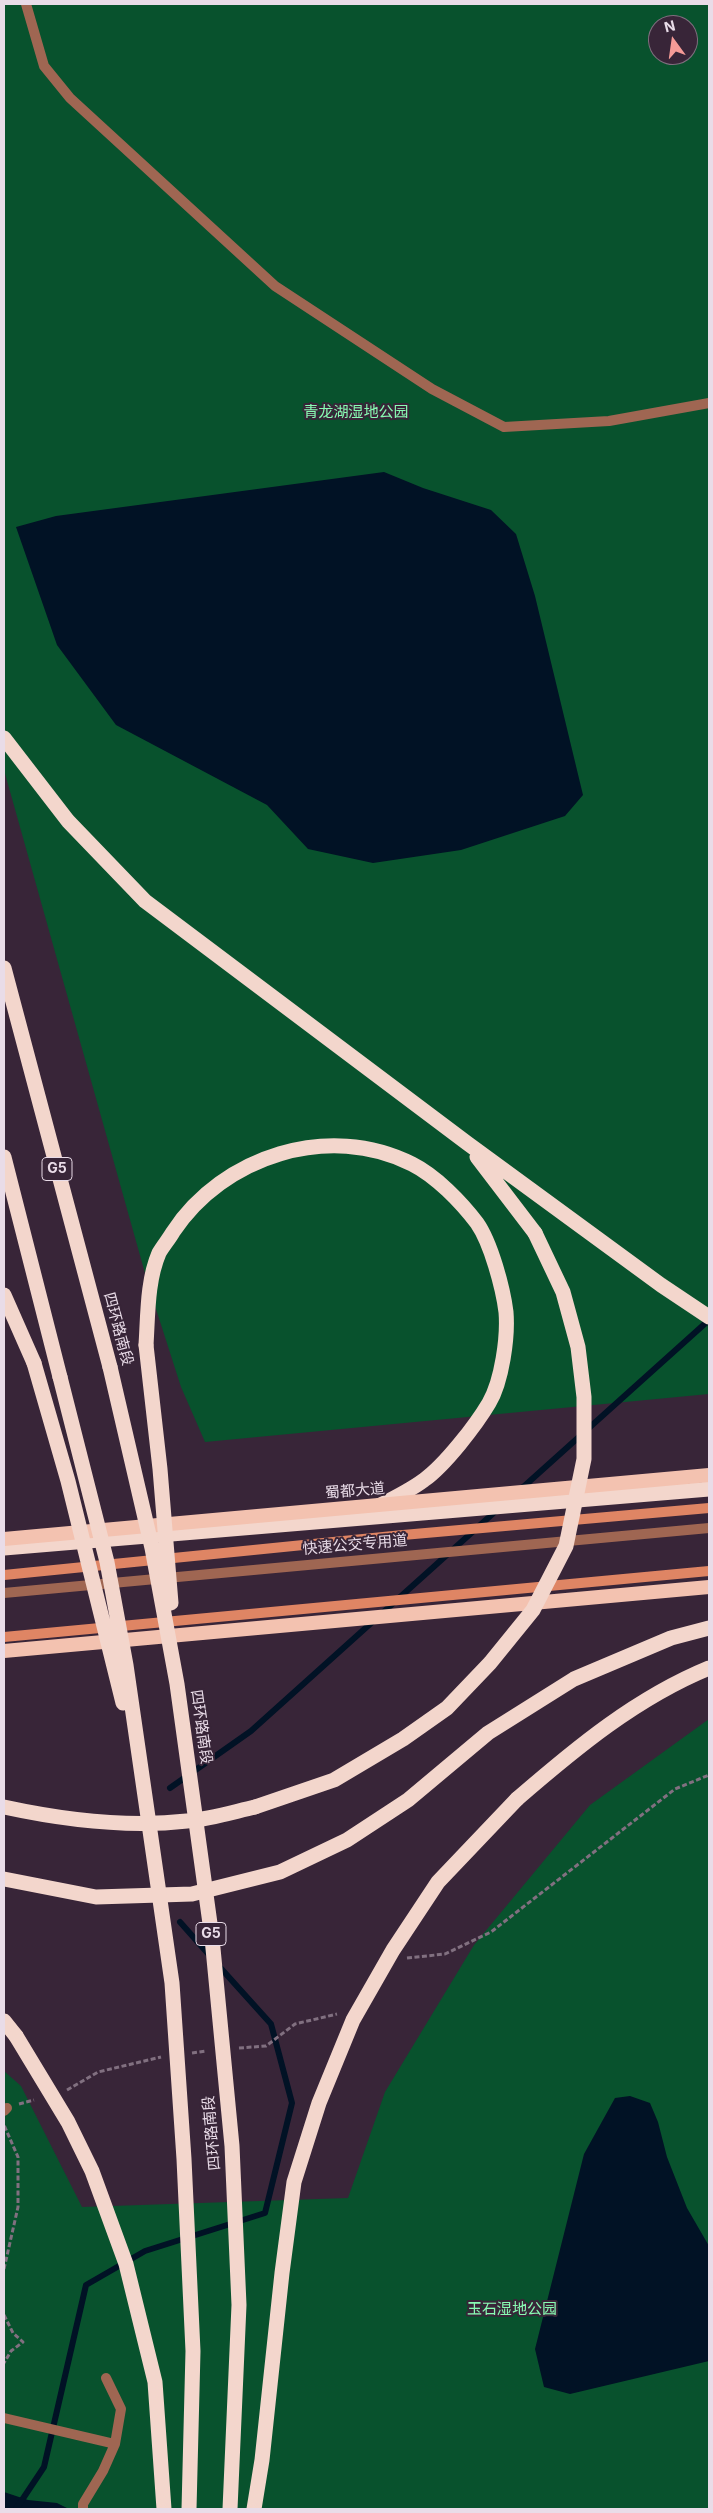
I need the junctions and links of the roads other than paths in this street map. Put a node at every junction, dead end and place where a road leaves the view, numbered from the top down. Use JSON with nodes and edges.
{"nodes":[{"id":1,"x":26,"y":4,"type":"edge"},
{"id":2,"x":709,"y":403,"type":"edge"},
{"id":3,"x":4,"y":738,"type":"edge"},
{"id":4,"x":4,"y":969,"type":"edge"},
{"id":5,"x":467,"y":1143,"type":"junction"},
{"id":6,"x":4,"y":1157,"type":"edge"},
{"id":7,"x":4,"y":1295,"type":"edge"},
{"id":8,"x":709,"y":1317,"type":"edge"},
{"id":9,"x":709,"y":1475,"type":"edge"},
{"id":10,"x":709,"y":1489,"type":"edge"},
{"id":11,"x":709,"y":1508,"type":"edge"},
{"id":12,"x":357,"y":1518,"type":"junction"},
{"id":13,"x":709,"y":1528,"type":"edge"},
{"id":14,"x":4,"y":1540,"type":"edge"},
{"id":15,"x":4,"y":1548,"type":"edge"},
{"id":16,"x":709,"y":1571,"type":"edge"},
{"id":17,"x":4,"y":1575,"type":"edge"},
{"id":18,"x":709,"y":1587,"type":"edge"},
{"id":19,"x":4,"y":1593,"type":"edge"},
{"id":20,"x":709,"y":1628,"type":"edge"},
{"id":21,"x":4,"y":1638,"type":"edge"},
{"id":22,"x":4,"y":1651,"type":"edge"},
{"id":23,"x":709,"y":1668,"type":"edge"},
{"id":24,"x":178,"y":1684,"type":"junction"},
{"id":25,"x":145,"y":1794,"type":"junction"},
{"id":26,"x":4,"y":1807,"type":"edge"},
{"id":27,"x":4,"y":1879,"type":"edge"},
{"id":28,"x":4,"y":2021,"type":"edge"},
{"id":29,"x":106,"y":2378,"type":"dead end"},
{"id":30,"x":4,"y":2418,"type":"edge"},
{"id":31,"x":115,"y":2444,"type":"junction"},
{"id":32,"x":83,"y":2509,"type":"edge"},
{"id":33,"x":164,"y":2509,"type":"edge"},
{"id":34,"x":189,"y":2509,"type":"edge"},
{"id":35,"x":230,"y":2509,"type":"edge"},
{"id":36,"x":254,"y":2509,"type":"edge"}],
"edges":[{"from":1,"to":2,"type":"lane"},
{"from":3,"to":5,"type":"highway"},
{"from":4,"to":24,"type":"highway","name":"四环路南段","number":"G5","bridge":true},
{"from":5,"to":8,"type":"highway"},
{"from":5,"to":26,"type":"highway","bridge":true},
{"from":6,"to":25,"type":"highway","name":"四环路南段","bridge":true},
{"from":7,"to":25,"type":"highway","bridge":true},
{"from":9,"to":14,"type":"highway","name":"蜀都大道","bridge":true},
{"from":10,"to":12,"type":"highway"},
{"from":11,"to":17,"type":"main road"},
{"from":12,"to":15,"type":"highway"},
{"from":12,"to":24,"type":"highway","bridge":true},
{"from":13,"to":19,"type":"lane","name":"快速公交专用道","bridge":true},
{"from":16,"to":21,"type":"main road"},
{"from":18,"to":22,"type":"highway","bridge":true},
{"from":20,"to":27,"type":"highway"},
{"from":23,"to":36,"type":"highway","bridge":true},
{"from":24,"to":35,"type":"highway","name":"四环路南段","number":"G5","bridge":true},
{"from":25,"to":34,"type":"highway","name":"四环路南段","bridge":true},
{"from":28,"to":33,"type":"highway","bridge":true},
{"from":29,"to":31,"type":"lane"},
{"from":30,"to":31,"type":"lane"},
{"from":31,"to":32,"type":"lane"}]}
